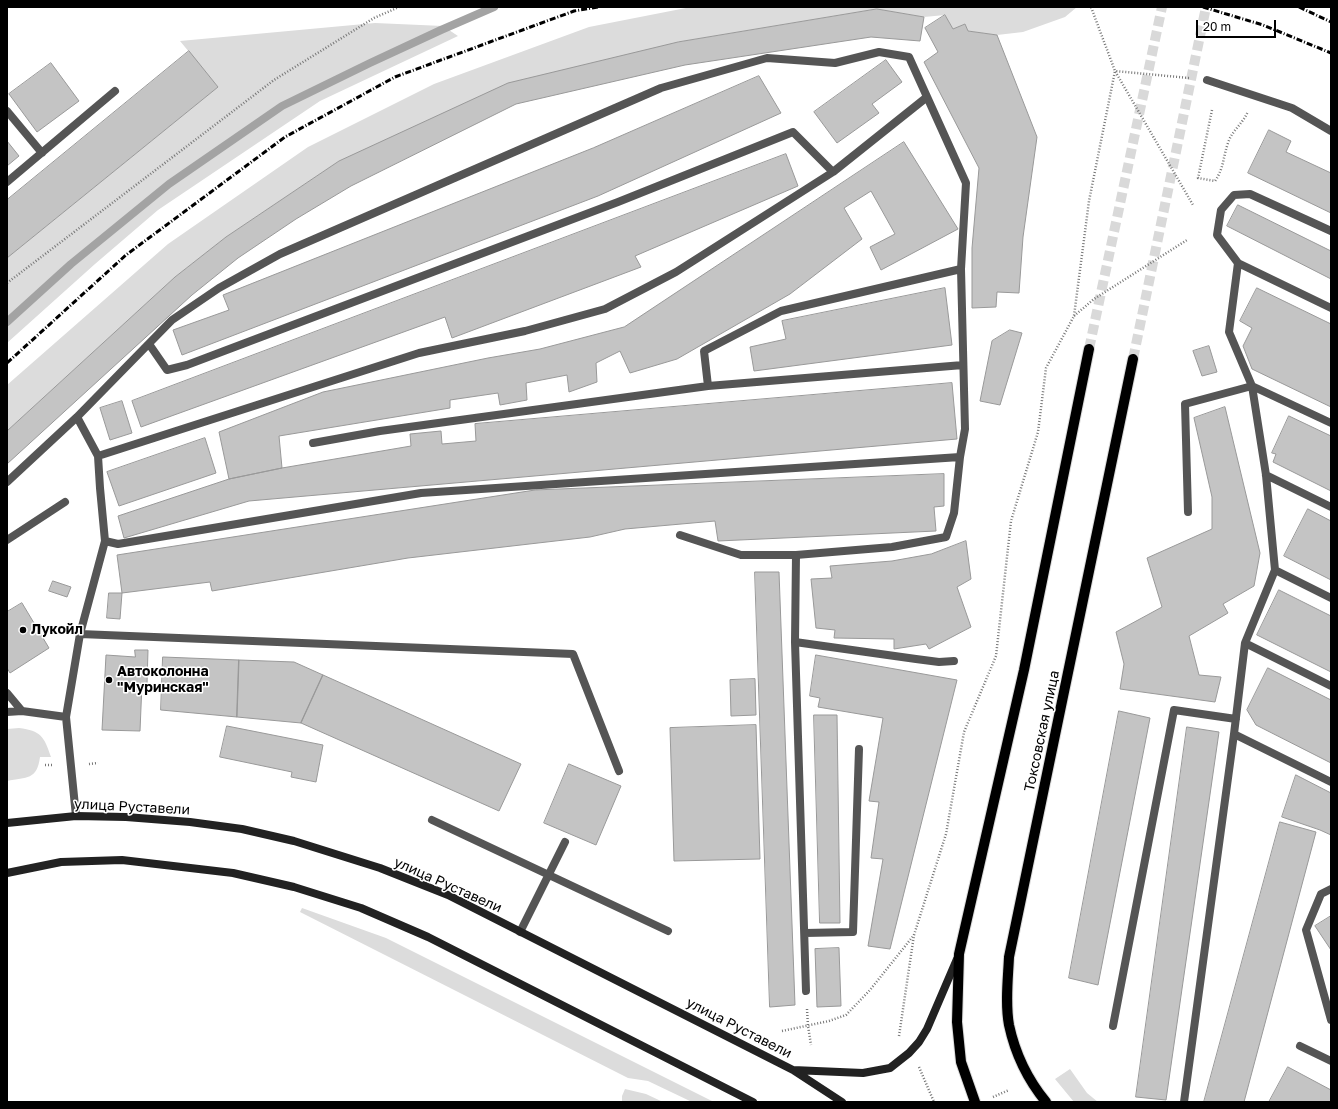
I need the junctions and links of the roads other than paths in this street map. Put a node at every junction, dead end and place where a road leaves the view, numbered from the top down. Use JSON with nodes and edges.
{"nodes":[{"id":1,"x":1207,"y":80,"type":"road end"},
{"id":2,"x":115,"y":91,"type":"dead end"},
{"id":3,"x":927,"y":97,"type":"junction"},
{"id":4,"x":7,"y":111,"type":"edge"},
{"id":5,"x":1331,"y":131,"type":"edge"},
{"id":6,"x":42,"y":153,"type":"junction"},
{"id":7,"x":833,"y":172,"type":"junction"},
{"id":8,"x":7,"y":182,"type":"edge"},
{"id":9,"x":1331,"y":231,"type":"edge"},
{"id":10,"x":1238,"y":263,"type":"junction"},
{"id":11,"x":961,"y":269,"type":"junction"},
{"id":12,"x":1331,"y":308,"type":"edge"},
{"id":13,"x":149,"y":344,"type":"junction"},
{"id":14,"x":1090,"y":349,"type":"tunnel mouth"},
{"id":15,"x":1133,"y":359,"type":"tunnel mouth"},
{"id":16,"x":963,"y":365,"type":"junction"},
{"id":17,"x":708,"y":386,"type":"junction"},
{"id":18,"x":1252,"y":386,"type":"junction"},
{"id":19,"x":77,"y":417,"type":"junction"},
{"id":20,"x":1331,"y":424,"type":"edge"},
{"id":21,"x":313,"y":443,"type":"dead end"},
{"id":22,"x":98,"y":456,"type":"junction"},
{"id":23,"x":960,"y":457,"type":"junction"},
{"id":24,"x":1266,"y":475,"type":"junction"},
{"id":25,"x":7,"y":482,"type":"edge"},
{"id":26,"x":65,"y":502,"type":"dead end"},
{"id":27,"x":1331,"y":507,"type":"edge"},
{"id":28,"x":1188,"y":512,"type":"dead end"},
{"id":29,"x":680,"y":535,"type":"dead end"},
{"id":30,"x":7,"y":540,"type":"edge"},
{"id":31,"x":105,"y":541,"type":"junction"},
{"id":32,"x":796,"y":555,"type":"junction"},
{"id":33,"x":1275,"y":570,"type":"junction"},
{"id":34,"x":1331,"y":598,"type":"edge"},
{"id":35,"x":80,"y":634,"type":"junction"},
{"id":36,"x":795,"y":642,"type":"junction"},
{"id":37,"x":1245,"y":643,"type":"junction"},
{"id":38,"x":954,"y":661,"type":"dead end"},
{"id":39,"x":1331,"y":686,"type":"edge"},
{"id":40,"x":7,"y":693,"type":"edge"},
{"id":41,"x":22,"y":711,"type":"junction"},
{"id":42,"x":7,"y":712,"type":"edge"},
{"id":43,"x":66,"y":717,"type":"junction"},
{"id":44,"x":1236,"y":719,"type":"junction"},
{"id":45,"x":1234,"y":734,"type":"junction"},
{"id":46,"x":859,"y":749,"type":"dead end"},
{"id":47,"x":619,"y":771,"type":"dead end"},
{"id":48,"x":1331,"y":782,"type":"edge"},
{"id":49,"x":76,"y":816,"type":"junction"},
{"id":50,"x":432,"y":820,"type":"dead end"},
{"id":51,"x":7,"y":823,"type":"edge"},
{"id":52,"x":565,"y":842,"type":"dead end"},
{"id":53,"x":7,"y":873,"type":"edge"},
{"id":54,"x":549,"y":874,"type":"junction"},
{"id":55,"x":1331,"y":889,"type":"edge"},
{"id":56,"x":668,"y":931,"type":"dead end"},
{"id":57,"x":520,"y":932,"type":"junction"},
{"id":58,"x":805,"y":934,"type":"junction"},
{"id":59,"x":959,"y":954,"type":"junction"},
{"id":60,"x":806,"y":991,"type":"dead end"},
{"id":61,"x":1331,"y":1020,"type":"edge"},
{"id":62,"x":1113,"y":1026,"type":"dead end"},
{"id":63,"x":1300,"y":1046,"type":"dead end"},
{"id":64,"x":1331,"y":1061,"type":"edge"},
{"id":65,"x":793,"y":1070,"type":"junction"},
{"id":66,"x":753,"y":1102,"type":"edge"},
{"id":67,"x":842,"y":1102,"type":"edge"},
{"id":68,"x":975,"y":1102,"type":"edge"},
{"id":69,"x":1046,"y":1102,"type":"edge"},
{"id":70,"x":1184,"y":1102,"type":"edge"}],
"edges":[{"from":1,"to":5,"type":"lane"},
{"from":2,"to":6,"type":"lane"},
{"from":3,"to":7,"type":"lane"},
{"from":3,"to":11,"type":"lane"},
{"from":3,"to":13,"type":"lane"},
{"from":4,"to":6,"type":"lane"},
{"from":6,"to":8,"type":"lane"},
{"from":7,"to":13,"type":"lane"},
{"from":7,"to":22,"type":"lane"},
{"from":9,"to":10,"type":"lane"},
{"from":10,"to":12,"type":"lane"},
{"from":10,"to":18,"type":"lane"},
{"from":11,"to":16,"type":"lane"},
{"from":11,"to":17,"type":"lane"},
{"from":13,"to":19,"type":"lane"},
{"from":14,"to":59,"type":"main road"},
{"from":15,"to":69,"type":"main road","name":"Токсовская улица"},
{"from":16,"to":17,"type":"lane"},
{"from":16,"to":23,"type":"lane"},
{"from":17,"to":21,"type":"lane"},
{"from":18,"to":20,"type":"lane"},
{"from":18,"to":24,"type":"lane"},
{"from":18,"to":28,"type":"lane"},
{"from":19,"to":22,"type":"lane"},
{"from":19,"to":25,"type":"lane"},
{"from":22,"to":31,"type":"lane"},
{"from":23,"to":31,"type":"lane"},
{"from":23,"to":32,"type":"lane"},
{"from":24,"to":27,"type":"lane"},
{"from":24,"to":33,"type":"lane"},
{"from":26,"to":30,"type":"lane"},
{"from":29,"to":32,"type":"lane"},
{"from":31,"to":35,"type":"lane"},
{"from":32,"to":36,"type":"lane"},
{"from":33,"to":34,"type":"lane"},
{"from":33,"to":37,"type":"lane"},
{"from":35,"to":43,"type":"lane"},
{"from":35,"to":47,"type":"lane"},
{"from":36,"to":38,"type":"lane"},
{"from":36,"to":58,"type":"lane"},
{"from":37,"to":39,"type":"lane"},
{"from":37,"to":44,"type":"lane"},
{"from":40,"to":41,"type":"lane"},
{"from":41,"to":42,"type":"lane"},
{"from":41,"to":43,"type":"lane"},
{"from":43,"to":49,"type":"lane"},
{"from":44,"to":45,"type":"lane"},
{"from":44,"to":62,"type":"lane"},
{"from":45,"to":48,"type":"lane"},
{"from":45,"to":70,"type":"lane"},
{"from":46,"to":58,"type":"lane"},
{"from":49,"to":51,"type":"main road","name":"улица Руставели"},
{"from":49,"to":57,"type":"main road","name":"улица Руставели"},
{"from":50,"to":54,"type":"lane"},
{"from":52,"to":54,"type":"lane"},
{"from":53,"to":66,"type":"main road"},
{"from":54,"to":56,"type":"lane"},
{"from":54,"to":57,"type":"lane"},
{"from":55,"to":61,"type":"lane"},
{"from":57,"to":65,"type":"main road","name":"улица Руставели"},
{"from":58,"to":60,"type":"lane"},
{"from":59,"to":65,"type":"main road"},
{"from":59,"to":68,"type":"main road"},
{"from":63,"to":64,"type":"lane"},
{"from":65,"to":67,"type":"main road","name":"улица Руставели"}]}
